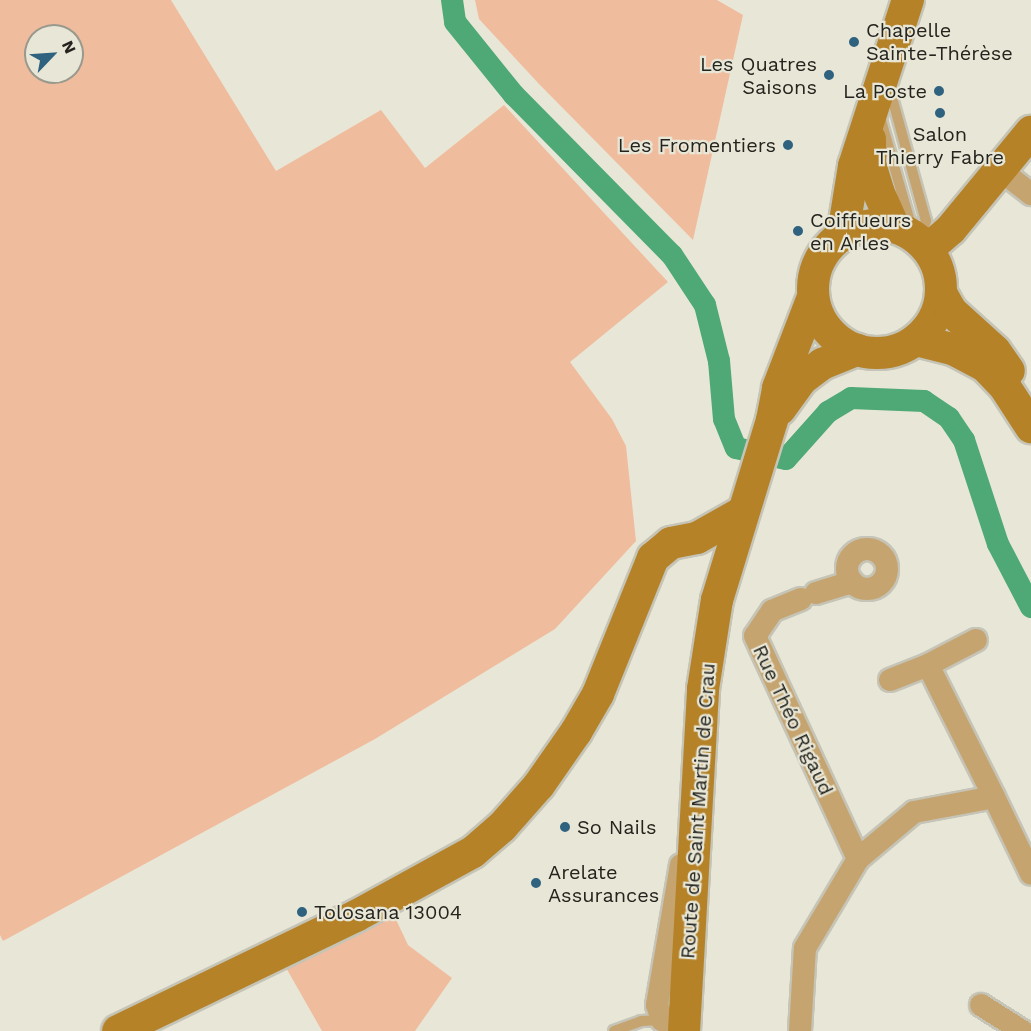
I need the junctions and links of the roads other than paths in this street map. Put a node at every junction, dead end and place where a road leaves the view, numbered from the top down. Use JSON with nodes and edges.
{"nodes":[{"id":1,"x":908,"y":0,"type":"edge"},
{"id":2,"x":884,"y":71,"type":"junction"},
{"id":3,"x":872,"y":109,"type":"junction"},
{"id":4,"x":1031,"y":132,"type":"edge"},
{"id":5,"x":999,"y":169,"type":"junction"},
{"id":6,"x":1031,"y":194,"type":"edge"},
{"id":7,"x":843,"y":234,"type":"junction"},
{"id":8,"x":913,"y":237,"type":"junction"},
{"id":9,"x":941,"y":293,"type":"junction"},
{"id":10,"x":813,"y":297,"type":"junction"},
{"id":11,"x":916,"y":340,"type":"junction"},
{"id":12,"x":858,"y":350,"type":"junction"},
{"id":13,"x":1031,"y":412,"type":"edge"},
{"id":14,"x":771,"y":424,"type":"junction"},
{"id":15,"x":1031,"y":427,"type":"edge"},
{"id":16,"x":743,"y":512,"type":"junction"},
{"id":17,"x":852,"y":582,"type":"dead end"},
{"id":18,"x":976,"y":640,"type":"dead end"},
{"id":19,"x":928,"y":665,"type":"junction"},
{"id":20,"x":890,"y":680,"type":"dead end"},
{"id":21,"x":994,"y":797,"type":"junction"},
{"id":22,"x":858,"y":859,"type":"junction"},
{"id":23,"x":1031,"y":874,"type":"edge"},
{"id":24,"x":981,"y":1005,"type":"dead end"},
{"id":25,"x":676,"y":1027,"type":"edge"},
{"id":26,"x":118,"y":1031,"type":"edge"},
{"id":27,"x":614,"y":1031,"type":"edge"},
{"id":28,"x":800,"y":1031,"type":"edge"},
{"id":29,"x":1022,"y":1031,"type":"edge"}],
"edges":[{"from":1,"to":2,"type":"main road"},
{"from":2,"to":3,"type":"main road"},
{"from":2,"to":8,"type":"lane"},
{"from":3,"to":7,"type":"main road"},
{"from":3,"to":8,"type":"main road"},
{"from":4,"to":5,"type":"main road"},
{"from":5,"to":6,"type":"street"},
{"from":5,"to":8,"type":"main road"},
{"from":7,"to":8,"type":"main road"},
{"from":7,"to":10,"type":"main road"},
{"from":8,"to":9,"type":"main road"},
{"from":9,"to":11,"type":"main road"},
{"from":9,"to":13,"type":"main road"},
{"from":10,"to":12,"type":"main road"},
{"from":10,"to":14,"type":"main road","name":"Route de Saint Martin de Crau"},
{"from":11,"to":12,"type":"main road"},
{"from":11,"to":15,"type":"main road"},
{"from":12,"to":14,"type":"main road","name":"Route de Saint Martin de Crau"},
{"from":14,"to":16,"type":"main road","name":"Route de Saint Martin de Crau"},
{"from":16,"to":25,"type":"main road","name":"Route de Saint Martin de Crau"},
{"from":16,"to":26,"type":"main road"},
{"from":17,"to":22,"type":"street","name":"Rue Théo Rigaud"},
{"from":18,"to":19,"type":"street"},
{"from":19,"to":20,"type":"street"},
{"from":19,"to":21,"type":"street"},
{"from":21,"to":22,"type":"street"},
{"from":21,"to":23,"type":"street"},
{"from":22,"to":28,"type":"street"},
{"from":24,"to":29,"type":"street"},
{"from":25,"to":27,"type":"lane"}]}
